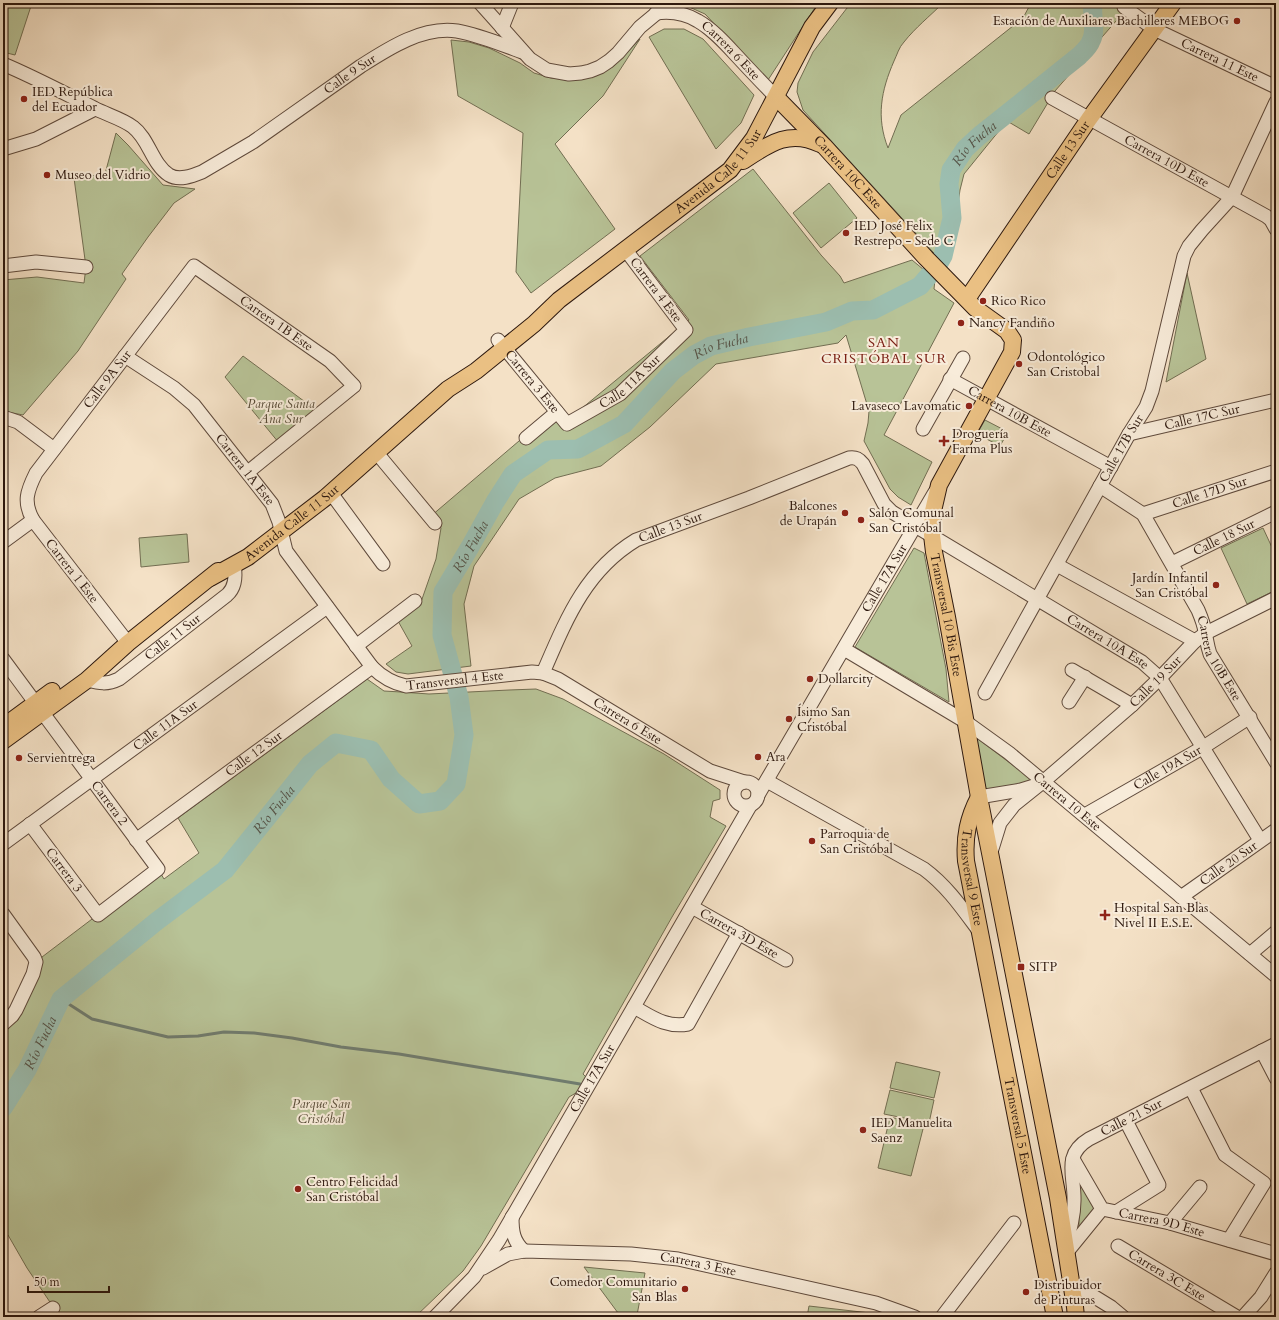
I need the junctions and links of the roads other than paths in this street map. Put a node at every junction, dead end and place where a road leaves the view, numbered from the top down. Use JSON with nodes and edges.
{"nodes":[{"id":1,"x":480,"y":3,"type":"edge"},
{"id":2,"x":512,"y":3,"type":"edge"},
{"id":3,"x":669,"y":3,"type":"edge"},
{"id":4,"x":830,"y":3,"type":"edge"},
{"id":5,"x":1173,"y":3,"type":"edge"},
{"id":6,"x":1124,"y":7,"type":"dead end"},
{"id":7,"x":656,"y":12,"type":"junction"},
{"id":8,"x":502,"y":28,"type":"junction"},
{"id":9,"x":1154,"y":29,"type":"junction"},
{"id":10,"x":522,"y":52,"type":"junction"},
{"id":11,"x":3,"y":64,"type":"edge"},
{"id":12,"x":1276,"y":87,"type":"edge"},
{"id":13,"x":776,"y":97,"type":"junction"},
{"id":14,"x":1052,"y":98,"type":"dead end"},
{"id":15,"x":1276,"y":102,"type":"edge"},
{"id":16,"x":94,"y":109,"type":"junction"},
{"id":17,"x":1090,"y":119,"type":"junction"},
{"id":18,"x":824,"y":146,"type":"junction"},
{"id":19,"x":3,"y":149,"type":"edge"},
{"id":20,"x":730,"y":170,"type":"junction"},
{"id":21,"x":1232,"y":197,"type":"junction"},
{"id":22,"x":1275,"y":225,"type":"edge"},
{"id":23,"x":625,"y":249,"type":"junction"},
{"id":24,"x":3,"y":266,"type":"edge"},
{"id":25,"x":194,"y":266,"type":"joint"},
{"id":26,"x":86,"y":268,"type":"dead end"},
{"id":27,"x":966,"y":299,"type":"junction"},
{"id":28,"x":686,"y":330,"type":"joint"},
{"id":29,"x":501,"y":344,"type":"junction"},
{"id":30,"x":1012,"y":352,"type":"joint"},
{"id":31,"x":126,"y":356,"type":"junction"},
{"id":32,"x":963,"y":358,"type":"dead end"},
{"id":33,"x":950,"y":379,"type":"junction"},
{"id":34,"x":986,"y":399,"type":"junction"},
{"id":35,"x":1276,"y":400,"type":"edge"},
{"id":36,"x":557,"y":412,"type":"junction"},
{"id":37,"x":3,"y":417,"type":"edge"},
{"id":38,"x":567,"y":424,"type":"joint"},
{"id":39,"x":923,"y":429,"type":"dead end"},
{"id":40,"x":1129,"y":434,"type":"junction"},
{"id":41,"x":526,"y":438,"type":"dead end"},
{"id":42,"x":54,"y":449,"type":"junction"},
{"id":43,"x":371,"y":456,"type":"junction"},
{"id":44,"x":1111,"y":467,"type":"junction"},
{"id":45,"x":1276,"y":471,"type":"edge"},
{"id":46,"x":248,"y":472,"type":"junction"},
{"id":47,"x":939,"y":485,"type":"junction"},
{"id":48,"x":1100,"y":486,"type":"junction"},
{"id":49,"x":331,"y":493,"type":"junction"},
{"id":50,"x":27,"y":495,"type":"joint"},
{"id":51,"x":1276,"y":512,"type":"edge"},
{"id":52,"x":1143,"y":514,"type":"junction"},
{"id":53,"x":33,"y":520,"type":"junction"},
{"id":54,"x":435,"y":523,"type":"dead end"},
{"id":55,"x":915,"y":525,"type":"junction"},
{"id":56,"x":280,"y":527,"type":"junction"},
{"id":57,"x":932,"y":535,"type":"junction"},
{"id":58,"x":3,"y":542,"type":"edge"},
{"id":59,"x":1172,"y":563,"type":"junction"},
{"id":60,"x":383,"y":564,"type":"dead end"},
{"id":61,"x":234,"y":565,"type":"junction"},
{"id":62,"x":1056,"y":565,"type":"junction"},
{"id":63,"x":210,"y":578,"type":"junction"},
{"id":64,"x":1276,"y":598,"type":"edge"},
{"id":65,"x":1038,"y":599,"type":"junction"},
{"id":66,"x":415,"y":601,"type":"dead end"},
{"id":67,"x":327,"y":607,"type":"junction"},
{"id":68,"x":1206,"y":633,"type":"junction"},
{"id":69,"x":1195,"y":641,"type":"junction"},
{"id":70,"x":128,"y":643,"type":"junction"},
{"id":71,"x":356,"y":646,"type":"junction"},
{"id":72,"x":844,"y":649,"type":"junction"},
{"id":73,"x":3,"y":659,"type":"edge"},
{"id":74,"x":372,"y":667,"type":"junction"},
{"id":75,"x":1072,"y":670,"type":"dead end"},
{"id":76,"x":543,"y":673,"type":"junction"},
{"id":77,"x":1085,"y":678,"type":"junction"},
{"id":78,"x":1160,"y":678,"type":"junction"},
{"id":79,"x":87,"y":680,"type":"junction"},
{"id":80,"x":985,"y":693,"type":"dead end"},
{"id":81,"x":1069,"y":702,"type":"dead end"},
{"id":82,"x":1132,"y":705,"type":"junction"},
{"id":83,"x":40,"y":707,"type":"junction"},
{"id":84,"x":1250,"y":717,"type":"junction"},
{"id":85,"x":966,"y":722,"type":"junction"},
{"id":86,"x":3,"y":727,"type":"edge"},
{"id":87,"x":3,"y":741,"type":"edge"},
{"id":88,"x":1202,"y":748,"type":"junction"},
{"id":89,"x":777,"y":762,"type":"junction"},
{"id":90,"x":1276,"y":762,"type":"edge"},
{"id":91,"x":710,"y":771,"type":"junction"},
{"id":92,"x":92,"y":779,"type":"junction"},
{"id":93,"x":767,"y":781,"type":"junction"},
{"id":94,"x":1044,"y":781,"type":"junction"},
{"id":95,"x":748,"y":782,"type":"junction"},
{"id":96,"x":758,"y":795,"type":"junction"},
{"id":97,"x":979,"y":798,"type":"junction"},
{"id":98,"x":741,"y":801,"type":"junction"},
{"id":99,"x":1084,"y":815,"type":"junction"},
{"id":100,"x":30,"y":824,"type":"junction"},
{"id":101,"x":1276,"y":830,"type":"edge"},
{"id":102,"x":136,"y":840,"type":"junction"},
{"id":103,"x":1260,"y":840,"type":"junction"},
{"id":104,"x":3,"y":844,"type":"edge"},
{"id":105,"x":990,"y":854,"type":"junction"},
{"id":106,"x":158,"y":869,"type":"joint"},
{"id":107,"x":1181,"y":896,"type":"junction"},
{"id":108,"x":692,"y":907,"type":"junction"},
{"id":109,"x":3,"y":914,"type":"edge"},
{"id":110,"x":1276,"y":932,"type":"edge"},
{"id":111,"x":739,"y":933,"type":"junction"},
{"id":112,"x":982,"y":935,"type":"junction"},
{"id":113,"x":1007,"y":935,"type":"joint"},
{"id":114,"x":1250,"y":954,"type":"junction"},
{"id":115,"x":786,"y":960,"type":"dead end"},
{"id":116,"x":1276,"y":976,"type":"edge"},
{"id":117,"x":634,"y":1007,"type":"junction"},
{"id":118,"x":3,"y":1024,"type":"edge"},
{"id":119,"x":1276,"y":1044,"type":"edge"},
{"id":120,"x":1262,"y":1052,"type":"junction"},
{"id":121,"x":1276,"y":1078,"type":"edge"},
{"id":122,"x":1191,"y":1088,"type":"junction"},
{"id":123,"x":1126,"y":1121,"type":"junction"},
{"id":124,"x":1073,"y":1158,"type":"junction"},
{"id":125,"x":1200,"y":1187,"type":"dead end"},
{"id":126,"x":1102,"y":1209,"type":"junction"},
{"id":127,"x":1116,"y":1212,"type":"junction"},
{"id":128,"x":512,"y":1217,"type":"junction"},
{"id":129,"x":1014,"y":1223,"type":"dead end"},
{"id":130,"x":1170,"y":1223,"type":"junction"},
{"id":131,"x":1229,"y":1240,"type":"junction"},
{"id":132,"x":1118,"y":1246,"type":"dead end"},
{"id":133,"x":1066,"y":1249,"type":"junction"},
{"id":134,"x":524,"y":1251,"type":"junction"},
{"id":135,"x":1276,"y":1254,"type":"edge"},
{"id":136,"x":479,"y":1270,"type":"junction"},
{"id":137,"x":1276,"y":1273,"type":"edge"},
{"id":138,"x":1072,"y":1283,"type":"junction"},
{"id":139,"x":53,"y":1308,"type":"dead end"},
{"id":140,"x":39,"y":1317,"type":"edge"},
{"id":141,"x":435,"y":1317,"type":"edge"},
{"id":142,"x":915,"y":1317,"type":"edge"},
{"id":143,"x":942,"y":1317,"type":"edge"},
{"id":144,"x":1055,"y":1317,"type":"edge"},
{"id":145,"x":1076,"y":1317,"type":"edge"},
{"id":146,"x":1123,"y":1317,"type":"edge"},
{"id":147,"x":1237,"y":1317,"type":"edge"},
{"id":148,"x":1243,"y":1317,"type":"edge"}],
"edges":[{"from":1,"to":8,"type":"street"},
{"from":2,"to":8,"type":"street"},
{"from":3,"to":7,"type":"street"},
{"from":4,"to":13,"type":"main road","name":"Avenida Calle 11 Sur"},
{"from":5,"to":9,"type":"main road","name":"Calle 13 Sur"},
{"from":6,"to":9,"type":"street","name":"Carrera 11 Este"},
{"from":7,"to":10,"type":"street"},
{"from":7,"to":13,"type":"street","name":"Carrera 6 Este"},
{"from":8,"to":10,"type":"street"},
{"from":9,"to":12,"type":"street","name":"Carrera 11 Este"},
{"from":9,"to":17,"type":"main road","name":"Calle 13 Sur"},
{"from":10,"to":16,"type":"street","name":"Calle 9 Sur"},
{"from":11,"to":16,"type":"street"},
{"from":13,"to":18,"type":"main road","name":"Carrera 10C Este"},
{"from":13,"to":20,"type":"main road","name":"Avenida Calle 11 Sur"},
{"from":14,"to":17,"type":"street","name":"Carrera 10D Este"},
{"from":15,"to":21,"type":"street","name":"Calle 17B Sur"},
{"from":16,"to":19,"type":"street"},
{"from":17,"to":21,"type":"street","name":"Carrera 10D Este"},
{"from":17,"to":27,"type":"main road","name":"Calle 13 Sur"},
{"from":18,"to":20,"type":"main road"},
{"from":18,"to":27,"type":"main road","name":"Carrera 10C Este"},
{"from":20,"to":23,"type":"main road","name":"Avenida Calle 11 Sur"},
{"from":21,"to":22,"type":"street","name":"Carrera 10D Este"},
{"from":21,"to":40,"type":"street","name":"Calle 17B Sur"},
{"from":23,"to":28,"type":"street","name":"Carrera 4 Este"},
{"from":23,"to":29,"type":"main road","name":"Avenida Calle 11 Sur"},
{"from":24,"to":26,"type":"street"},
{"from":25,"to":31,"type":"street","name":"Calle 9A Sur"},
{"from":25,"to":46,"type":"street","name":"Carrera 1B Este"},
{"from":27,"to":30,"type":"main road","name":"Carrera 10C Este"},
{"from":28,"to":38,"type":"street","name":"Calle 11A Sur"},
{"from":29,"to":36,"type":"street","name":"Carrera 3 Este"},
{"from":29,"to":43,"type":"main road","name":"Avenida Calle 11 Sur"},
{"from":30,"to":34,"type":"main road","name":"Calle 17A Sur"},
{"from":31,"to":42,"type":"street","name":"Calle 9A Sur"},
{"from":31,"to":46,"type":"street","name":"Carrera 1A Este"},
{"from":32,"to":33,"type":"street"},
{"from":33,"to":34,"type":"street","name":"Carrera 10B Este"},
{"from":33,"to":39,"type":"street"},
{"from":34,"to":44,"type":"street","name":"Carrera 10B Este"},
{"from":34,"to":47,"type":"main road","name":"Calle 17A Sur"},
{"from":35,"to":40,"type":"street","name":"Calle 17C Sur"},
{"from":36,"to":38,"type":"street","name":"Carrera 3 Este"},
{"from":36,"to":41,"type":"street"},
{"from":37,"to":42,"type":"street"},
{"from":40,"to":44,"type":"street","name":"Calle 17B Sur"},
{"from":42,"to":50,"type":"street","name":"Calle 9A Sur"},
{"from":43,"to":49,"type":"main road","name":"Avenida Calle 11 Sur"},
{"from":43,"to":54,"type":"street"},
{"from":43,"to":56,"type":"main road","name":"Avenida Calle 11 Sur"},
{"from":44,"to":48,"type":"street","name":"Calle 17B Sur"},
{"from":45,"to":52,"type":"street","name":"Calle 17D Sur"},
{"from":46,"to":56,"type":"street","name":"Carrera 1A Este"},
{"from":47,"to":55,"type":"street","name":"Calle 17A Sur"},
{"from":47,"to":57,"type":"main road","name":"Transversal 10 Bis Este"},
{"from":48,"to":52,"type":"street","name":"Carrera 10B Este"},
{"from":48,"to":62,"type":"street","name":"Calle 17B Sur"},
{"from":49,"to":56,"type":"main road","name":"Avenida Calle 11 Sur"},
{"from":49,"to":60,"type":"street"},
{"from":50,"to":53,"type":"street","name":"Carrera 1 Este"},
{"from":51,"to":59,"type":"street","name":"Calle 18 Sur"},
{"from":52,"to":59,"type":"street","name":"Carrera 10B Este"},
{"from":53,"to":58,"type":"street"},
{"from":53,"to":70,"type":"street","name":"Carrera 1 Este"},
{"from":55,"to":57,"type":"street","name":"Carrera 10A Este"},
{"from":55,"to":72,"type":"street","name":"Calle 17A Sur"},
{"from":55,"to":76,"type":"street","name":"Calle 13 Sur"},
{"from":56,"to":61,"type":"main road","name":"Avenida Calle 11 Sur"},
{"from":56,"to":63,"type":"main road","name":"Avenida Calle 11 Sur"},
{"from":56,"to":67,"type":"street","name":"Carrera 1A Este"},
{"from":57,"to":65,"type":"street","name":"Carrera 10A Este"},
{"from":57,"to":85,"type":"main road","name":"Transversal 10 Bis Este"},
{"from":59,"to":68,"type":"street","name":"Carrera 10B Este"},
{"from":61,"to":63,"type":"main road","name":"Avenida Calle 11 Sur"},
{"from":61,"to":79,"type":"street","name":"Calle 11 Sur"},
{"from":62,"to":65,"type":"street","name":"Calle 17B Sur"},
{"from":62,"to":69,"type":"street"},
{"from":63,"to":70,"type":"main road","name":"Avenida Calle 11 Sur"},
{"from":64,"to":68,"type":"street","name":"Calle 19 Sur"},
{"from":65,"to":78,"type":"street","name":"Carrera 10A Este"},
{"from":65,"to":80,"type":"street","name":"Calle 17B Sur"},
{"from":66,"to":71,"type":"street"},
{"from":67,"to":71,"type":"street","name":"Carrera 1A Este"},
{"from":67,"to":92,"type":"street","name":"Calle 11A Sur"},
{"from":68,"to":69,"type":"street","name":"Calle 19 Sur"},
{"from":68,"to":84,"type":"street","name":"Carrera 10B Este"},
{"from":69,"to":78,"type":"street","name":"Calle 19 Sur"},
{"from":70,"to":79,"type":"main road","name":"Avenida Calle 11 Sur"},
{"from":70,"to":83,"type":"main road","name":"Avenida Calle 11 Sur"},
{"from":71,"to":74,"type":"street","name":"Carrera 1A Este"},
{"from":72,"to":85,"type":"street","name":"Carrera 10 Este"},
{"from":72,"to":89,"type":"street","name":"Calle 17A Sur"},
{"from":73,"to":83,"type":"street","name":"Carrera 2"},
{"from":74,"to":76,"type":"street","name":"Transversal 4 Este"},
{"from":74,"to":102,"type":"street","name":"Calle 12 Sur"},
{"from":75,"to":77,"type":"street"},
{"from":76,"to":91,"type":"street","name":"Carrera 6 Este"},
{"from":77,"to":81,"type":"street"},
{"from":77,"to":82,"type":"street"},
{"from":78,"to":82,"type":"street","name":"Calle 19 Sur"},
{"from":78,"to":88,"type":"street","name":"Carrera 10A Este"},
{"from":79,"to":83,"type":"main road","name":"Avenida Calle 11 Sur"},
{"from":82,"to":94,"type":"street","name":"Calle 19 Sur"},
{"from":83,"to":86,"type":"main road","name":"Avenida Calle 11 Sur"},
{"from":83,"to":87,"type":"main road","name":"Avenida Calle 11 Sur"},
{"from":83,"to":92,"type":"street","name":"Carrera 2"},
{"from":84,"to":88,"type":"street","name":"Calle 19A Sur"},
{"from":84,"to":90,"type":"street","name":"Carrera 10B Este"},
{"from":85,"to":94,"type":"street","name":"Carrera 10 Este"},
{"from":85,"to":97,"type":"main road","name":"Transversal 9 Este"},
{"from":88,"to":99,"type":"street","name":"Calle 19A Sur"},
{"from":88,"to":103,"type":"street","name":"Carrera 10A Este"},
{"from":89,"to":93,"type":"street","name":"Calle 17A Sur"},
{"from":89,"to":95,"type":"street","name":"Calle 17A Sur"},
{"from":91,"to":95,"type":"street","name":"Carrera 6 Este"},
{"from":91,"to":98,"type":"street","name":"Carrera 6 Este"},
{"from":92,"to":100,"type":"street","name":"Calle 11A Sur"},
{"from":92,"to":102,"type":"street","name":"Carrera 2"},
{"from":93,"to":96,"type":"street","name":"Calle 17A Sur"},
{"from":93,"to":112,"type":"street"},
{"from":94,"to":97,"type":"street","name":"Calle 19 Sur"},
{"from":94,"to":99,"type":"street","name":"Carrera 10 Este"},
{"from":94,"to":105,"type":"street","name":"Calle 19 Sur"},
{"from":95,"to":96,"type":"street"},
{"from":95,"to":98,"type":"street"},
{"from":96,"to":98,"type":"street"},
{"from":97,"to":105,"type":"main road","name":"Transversal 9 Este"},
{"from":97,"to":112,"type":"main road","name":"Transversal 9 Este"},
{"from":98,"to":108,"type":"street","name":"Calle 17A Sur"},
{"from":99,"to":107,"type":"street","name":"Carrera 10 Este"},
{"from":100,"to":104,"type":"street","name":"Calle 11A Sur"},
{"from":100,"to":106,"type":"street","name":"Carrera 3"},
{"from":101,"to":103,"type":"street","name":"Calle 20 Sur"},
{"from":102,"to":106,"type":"street","name":"Carrera 2"},
{"from":103,"to":107,"type":"street","name":"Calle 20 Sur"},
{"from":105,"to":113,"type":"main road","name":"Transversal 9 Este"},
{"from":107,"to":114,"type":"street","name":"Carrera 10 Este"},
{"from":108,"to":111,"type":"street","name":"Carrera 3D Este"},
{"from":108,"to":117,"type":"street","name":"Calle 17A Sur"},
{"from":109,"to":118,"type":"street"},
{"from":110,"to":114,"type":"street"},
{"from":111,"to":115,"type":"street","name":"Carrera 3D Este"},
{"from":111,"to":117,"type":"street"},
{"from":112,"to":144,"type":"main road","name":"Transversal 5 Este"},
{"from":113,"to":133,"type":"main road","name":"Transversal 5 Este"},
{"from":114,"to":116,"type":"street","name":"Carrera 10 Este"},
{"from":117,"to":128,"type":"street","name":"Calle 17A Sur"},
{"from":119,"to":120,"type":"street","name":"Calle 21 Sur"},
{"from":120,"to":121,"type":"street"},
{"from":120,"to":122,"type":"street","name":"Calle 21 Sur"},
{"from":122,"to":123,"type":"street","name":"Calle 21 Sur"},
{"from":122,"to":131,"type":"street"},
{"from":123,"to":124,"type":"street","name":"Calle 21 Sur"},
{"from":123,"to":127,"type":"street"},
{"from":124,"to":126,"type":"street","name":"Carrera 9D Este"},
{"from":124,"to":133,"type":"street"},
{"from":125,"to":130,"type":"street"},
{"from":126,"to":127,"type":"street","name":"Carrera 9D Este"},
{"from":126,"to":133,"type":"street"},
{"from":127,"to":130,"type":"street","name":"Carrera 9D Este"},
{"from":128,"to":134,"type":"street"},
{"from":128,"to":136,"type":"street","name":"Calle 17A Sur"},
{"from":129,"to":143,"type":"street"},
{"from":130,"to":131,"type":"street","name":"Carrera 9D Este"},
{"from":131,"to":135,"type":"street","name":"Carrera 9D Este"},
{"from":132,"to":147,"type":"street","name":"Carrera 3C Este"},
{"from":133,"to":138,"type":"main road","name":"Transversal 5 Este"},
{"from":134,"to":136,"type":"street","name":"Carrera 3 Este"},
{"from":134,"to":142,"type":"street","name":"Carrera 3 Este"},
{"from":136,"to":141,"type":"street","name":"Calle 17A Sur"},
{"from":137,"to":148,"type":"street"},
{"from":138,"to":145,"type":"main road","name":"Transversal 5 Este"},
{"from":138,"to":146,"type":"street"},
{"from":139,"to":140,"type":"street"}]}
